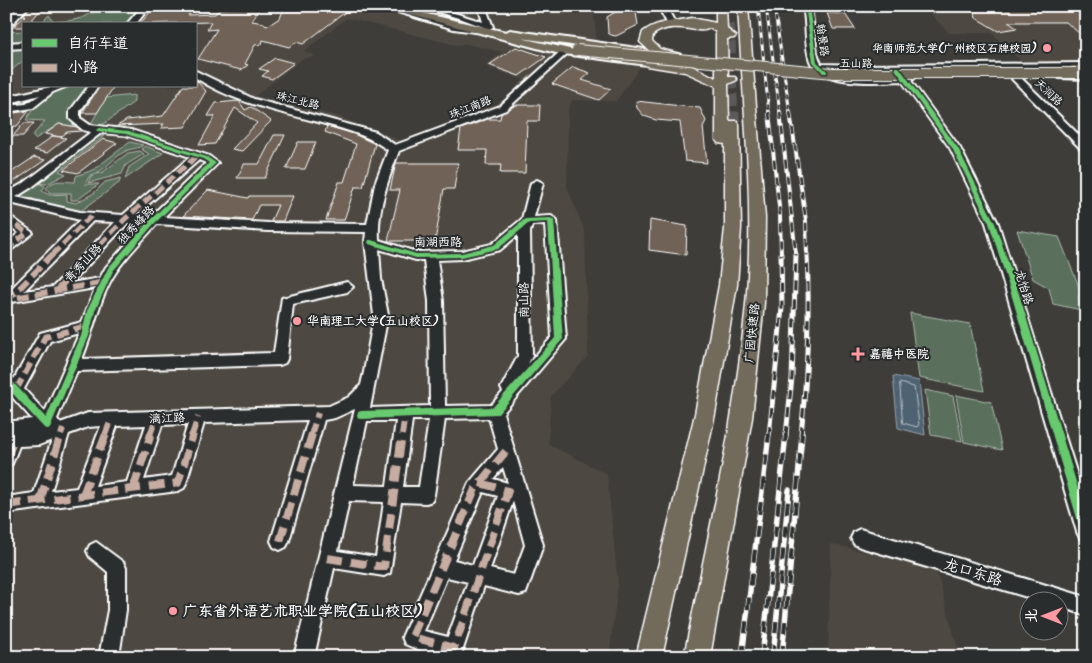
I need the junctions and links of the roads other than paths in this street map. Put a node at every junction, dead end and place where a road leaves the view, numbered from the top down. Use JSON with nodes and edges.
{"nodes":[{"id":1,"x":25,"y":6,"type":"edge"},
{"id":2,"x":146,"y":6,"type":"edge"},
{"id":3,"x":296,"y":6,"type":"edge"},
{"id":4,"x":324,"y":6,"type":"edge"},
{"id":5,"x":383,"y":6,"type":"edge"},
{"id":6,"x":422,"y":6,"type":"edge"},
{"id":7,"x":499,"y":6,"type":"edge"},
{"id":8,"x":662,"y":6,"type":"edge"},
{"id":9,"x":721,"y":6,"type":"edge"},
{"id":10,"x":728,"y":6,"type":"edge"},
{"id":11,"x":735,"y":6,"type":"edge"},
{"id":12,"x":743,"y":6,"type":"edge"},
{"id":13,"x":807,"y":6,"type":"edge"},
{"id":14,"x":813,"y":6,"type":"edge"},
{"id":15,"x":400,"y":7,"type":"edge"},
{"id":16,"x":483,"y":8,"type":"edge"},
{"id":17,"x":670,"y":21,"type":"junction"},
{"id":18,"x":692,"y":21,"type":"junction"},
{"id":19,"x":9,"y":22,"type":"dead end"},
{"id":20,"x":133,"y":22,"type":"edge"},
{"id":21,"x":725,"y":27,"type":"junction"},
{"id":22,"x":490,"y":29,"type":"junction"},
{"id":23,"x":507,"y":34,"type":"junction"},
{"id":24,"x":721,"y":42,"type":"junction"},
{"id":25,"x":22,"y":45,"type":"edge"},
{"id":26,"x":736,"y":45,"type":"junction"},
{"id":27,"x":6,"y":46,"type":"edge"},
{"id":28,"x":574,"y":49,"type":"junction"},
{"id":29,"x":635,"y":51,"type":"junction"},
{"id":30,"x":676,"y":57,"type":"junction"},
{"id":31,"x":647,"y":62,"type":"junction"},
{"id":32,"x":825,"y":68,"type":"junction"},
{"id":33,"x":1082,"y":71,"type":"edge"},
{"id":34,"x":901,"y":73,"type":"junction"},
{"id":35,"x":198,"y":75,"type":"edge"},
{"id":36,"x":737,"y":76,"type":"junction"},
{"id":37,"x":1015,"y":77,"type":"junction"},
{"id":38,"x":721,"y":83,"type":"junction"},
{"id":39,"x":22,"y":85,"type":"edge"},
{"id":40,"x":92,"y":88,"type":"edge"},
{"id":41,"x":50,"y":89,"type":"edge"},
{"id":42,"x":11,"y":94,"type":"edge"},
{"id":43,"x":6,"y":109,"type":"edge"},
{"id":44,"x":741,"y":123,"type":"junction"},
{"id":45,"x":99,"y":130,"type":"junction"},
{"id":46,"x":1086,"y":148,"type":"edge"},
{"id":47,"x":394,"y":149,"type":"junction"},
{"id":48,"x":196,"y":156,"type":"junction"},
{"id":49,"x":733,"y":176,"type":"junction"},
{"id":50,"x":537,"y":183,"type":"dead end"},
{"id":51,"x":6,"y":198,"type":"edge"},
{"id":52,"x":27,"y":204,"type":"junction"},
{"id":53,"x":91,"y":216,"type":"junction"},
{"id":54,"x":125,"y":218,"type":"junction"},
{"id":55,"x":8,"y":219,"type":"edge"},
{"id":56,"x":527,"y":221,"type":"junction"},
{"id":57,"x":152,"y":222,"type":"junction"},
{"id":58,"x":372,"y":228,"type":"junction"},
{"id":59,"x":371,"y":242,"type":"junction"},
{"id":60,"x":6,"y":250,"type":"edge"},
{"id":61,"x":430,"y":256,"type":"junction"},
{"id":62,"x":105,"y":282,"type":"junction"},
{"id":63,"x":348,"y":287,"type":"dead end"},
{"id":64,"x":57,"y":290,"type":"junction"},
{"id":65,"x":87,"y":326,"type":"junction"},
{"id":66,"x":73,"y":364,"type":"junction"},
{"id":67,"x":11,"y":385,"type":"edge"},
{"id":68,"x":368,"y":386,"type":"junction"},
{"id":69,"x":495,"y":411,"type":"junction"},
{"id":70,"x":438,"y":412,"type":"junction"},
{"id":71,"x":324,"y":413,"type":"junction"},
{"id":72,"x":405,"y":414,"type":"junction"},
{"id":73,"x":361,"y":415,"type":"junction"},
{"id":74,"x":198,"y":417,"type":"junction"},
{"id":75,"x":156,"y":418,"type":"junction"},
{"id":76,"x":88,"y":420,"type":"junction"},
{"id":77,"x":111,"y":420,"type":"junction"},
{"id":78,"x":47,"y":425,"type":"junction"},
{"id":79,"x":63,"y":430,"type":"junction"},
{"id":80,"x":9,"y":436,"type":"edge"},
{"id":81,"x":506,"y":451,"type":"junction"},
{"id":82,"x":6,"y":459,"type":"edge"},
{"id":83,"x":480,"y":483,"type":"junction"},
{"id":84,"x":133,"y":489,"type":"junction"},
{"id":85,"x":343,"y":493,"type":"junction"},
{"id":86,"x":394,"y":493,"type":"junction"},
{"id":87,"x":83,"y":495,"type":"junction"},
{"id":88,"x":40,"y":501,"type":"junction"},
{"id":89,"x":6,"y":505,"type":"edge"},
{"id":90,"x":1086,"y":532,"type":"edge"},
{"id":91,"x":860,"y":538,"type":"dead end"},
{"id":92,"x":280,"y":541,"type":"dead end"},
{"id":93,"x":96,"y":551,"type":"dead end"},
{"id":94,"x":327,"y":558,"type":"junction"},
{"id":95,"x":441,"y":566,"type":"junction"},
{"id":96,"x":481,"y":575,"type":"junction"},
{"id":97,"x":1086,"y":606,"type":"edge"},
{"id":98,"x":109,"y":657,"type":"edge"},
{"id":99,"x":304,"y":657,"type":"edge"},
{"id":100,"x":649,"y":657,"type":"edge"},
{"id":101,"x":697,"y":657,"type":"edge"}],
"edges":[{"from":1,"to":19,"type":"street"},
{"from":2,"to":20,"type":"street"},
{"from":3,"to":4,"type":"street"},
{"from":5,"to":22,"type":"street"},
{"from":6,"to":22,"type":"street"},
{"from":7,"to":16,"type":"street"},
{"from":8,"to":17,"type":"street"},
{"from":9,"to":18,"type":"highway"},
{"from":9,"to":21,"type":"highway"},
{"from":10,"to":21,"type":"highway"},
{"from":11,"to":26,"type":"highway"},
{"from":12,"to":44,"type":"highway","name":"广园快速路"},
{"from":13,"to":32,"type":"street","name":"翰景路"},
{"from":14,"to":32,"type":"street","name":"翰景路"},
{"from":15,"to":22,"type":"main road"},
{"from":16,"to":22,"type":"street"},
{"from":17,"to":18,"type":"highway"},
{"from":17,"to":29,"type":"highway"},
{"from":18,"to":21,"type":"highway"},
{"from":21,"to":24,"type":"highway"},
{"from":21,"to":26,"type":"highway"},
{"from":22,"to":23,"type":"main road"},
{"from":23,"to":28,"type":"main road"},
{"from":23,"to":29,"type":"main road"},
{"from":24,"to":30,"type":"highway"},
{"from":24,"to":38,"type":"highway"},
{"from":25,"to":27,"type":"street"},
{"from":26,"to":36,"type":"highway"},
{"from":28,"to":30,"type":"main road","name":"五山路","bridge":true},
{"from":28,"to":31,"type":"main road"},
{"from":28,"to":33,"type":"main road","name":"五山路","bridge":true},
{"from":28,"to":47,"type":"street","name":"珠江南路"},
{"from":29,"to":31,"type":"main road"},
{"from":30,"to":33,"type":"main road","name":"五山路","bridge":true},
{"from":31,"to":38,"type":"highway"},
{"from":32,"to":34,"type":"street"},
{"from":33,"to":34,"type":"street"},
{"from":33,"to":37,"type":"street"},
{"from":34,"to":37,"type":"street"},
{"from":34,"to":90,"type":"street","name":"龙怡路"},
{"from":35,"to":47,"type":"street","name":"珠江北路"},
{"from":36,"to":38,"type":"highway"},
{"from":36,"to":44,"type":"highway"},
{"from":37,"to":46,"type":"street","name":"天润路"},
{"from":38,"to":49,"type":"highway"},
{"from":39,"to":42,"type":"street"},
{"from":40,"to":45,"type":"street","name":"独秀峰路"},
{"from":41,"to":42,"type":"street"},
{"from":41,"to":43,"type":"street"},
{"from":44,"to":49,"type":"highway","name":"广园快速路"},
{"from":44,"to":101,"type":"highway","name":"广园快速路"},
{"from":45,"to":48,"type":"street","name":"独秀峰路"},
{"from":45,"to":51,"type":"street"},
{"from":47,"to":58,"type":"street"},
{"from":48,"to":54,"type":"street","name":"青秀山路"},
{"from":48,"to":57,"type":"street","name":"独秀峰路"},
{"from":49,"to":100,"type":"highway","name":"广园快速路"},
{"from":50,"to":56,"type":"street","name":"南山路"},
{"from":51,"to":52,"type":"street"},
{"from":52,"to":53,"type":"street"},
{"from":52,"to":55,"type":"street"},
{"from":53,"to":54,"type":"street"},
{"from":53,"to":64,"type":"street"},
{"from":54,"to":57,"type":"street"},
{"from":54,"to":64,"type":"street","name":"青秀山路"},
{"from":55,"to":60,"type":"street"},
{"from":56,"to":61,"type":"street","name":"南湖西路"},
{"from":56,"to":69,"type":"street","name":"南山路"},
{"from":56,"to":69,"type":"street"},
{"from":57,"to":58,"type":"street"},
{"from":57,"to":62,"type":"street","name":"独秀峰路"},
{"from":58,"to":59,"type":"street"},
{"from":59,"to":61,"type":"street","name":"南湖西路"},
{"from":59,"to":68,"type":"street"},
{"from":61,"to":70,"type":"street"},
{"from":62,"to":64,"type":"street"},
{"from":62,"to":65,"type":"street","name":"独秀峰路"},
{"from":63,"to":66,"type":"street"},
{"from":65,"to":66,"type":"street","name":"独秀峰路"},
{"from":65,"to":67,"type":"street"},
{"from":66,"to":78,"type":"street","name":"独秀峰路"},
{"from":67,"to":78,"type":"street"},
{"from":68,"to":71,"type":"street"},
{"from":68,"to":73,"type":"street"},
{"from":69,"to":70,"type":"street"},
{"from":69,"to":81,"type":"street"},
{"from":70,"to":72,"type":"street"},
{"from":70,"to":86,"type":"street"},
{"from":71,"to":74,"type":"street","name":"漓江路"},
{"from":71,"to":92,"type":"street"},
{"from":72,"to":73,"type":"street"},
{"from":72,"to":86,"type":"street"},
{"from":73,"to":85,"type":"street"},
{"from":74,"to":75,"type":"street","name":"漓江路"},
{"from":74,"to":84,"type":"street"},
{"from":75,"to":77,"type":"street","name":"漓江路"},
{"from":75,"to":84,"type":"street"},
{"from":76,"to":77,"type":"street","name":"漓江路"},
{"from":76,"to":78,"type":"street"},
{"from":76,"to":79,"type":"street","name":"漓江路"},
{"from":77,"to":87,"type":"street"},
{"from":78,"to":80,"type":"street"},
{"from":79,"to":80,"type":"street","name":"漓江路"},
{"from":79,"to":88,"type":"street"},
{"from":80,"to":82,"type":"street"},
{"from":81,"to":83,"type":"street"},
{"from":81,"to":96,"type":"street"},
{"from":83,"to":95,"type":"street"},
{"from":83,"to":96,"type":"street"},
{"from":84,"to":87,"type":"street"},
{"from":85,"to":86,"type":"street"},
{"from":85,"to":94,"type":"street"},
{"from":86,"to":94,"type":"street"},
{"from":87,"to":88,"type":"street"},
{"from":88,"to":89,"type":"street"},
{"from":91,"to":97,"type":"street","name":"龙口东路"},
{"from":93,"to":98,"type":"street"},
{"from":94,"to":99,"type":"street"},
{"from":95,"to":96,"type":"street"},
{"from":95,"to":96,"type":"street"}]}
